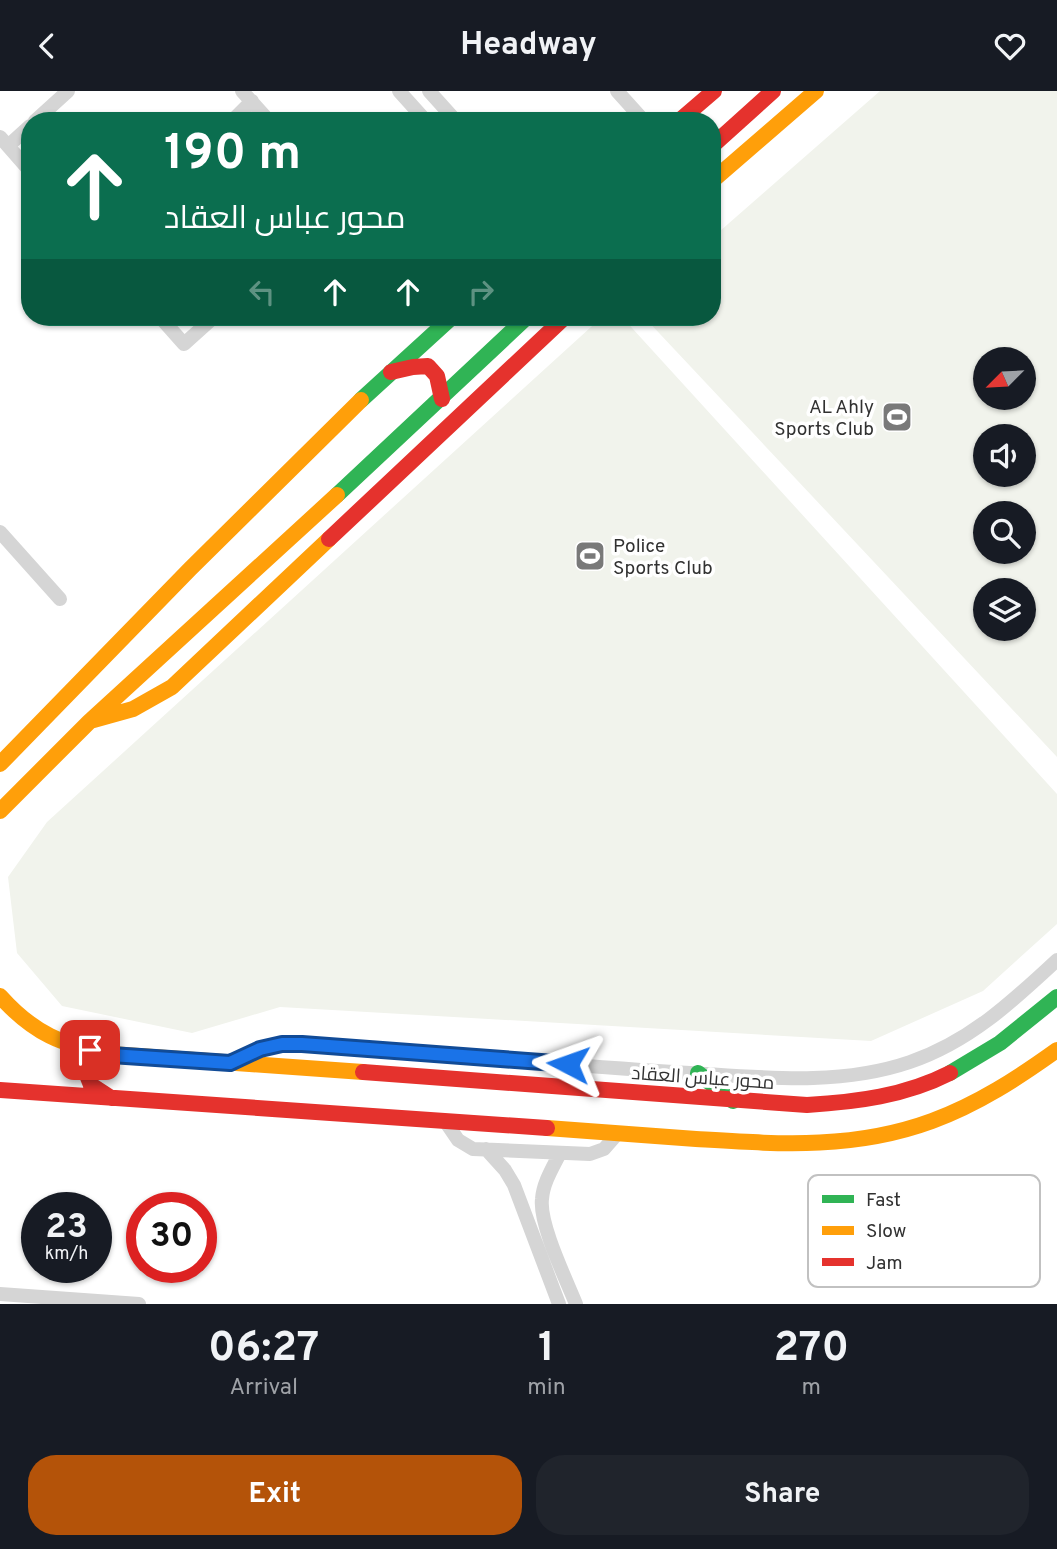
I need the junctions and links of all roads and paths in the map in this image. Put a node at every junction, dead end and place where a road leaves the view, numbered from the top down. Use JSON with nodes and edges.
{"nodes":[{"id":1,"x":68,"y":91,"type":"edge"},
{"id":2,"x":400,"y":91,"type":"edge"},
{"id":3,"x":429,"y":91,"type":"edge"},
{"id":4,"x":617,"y":91,"type":"edge"},
{"id":5,"x":714,"y":91,"type":"edge"},
{"id":6,"x":773,"y":91,"type":"edge"},
{"id":7,"x":816,"y":91,"type":"edge"},
{"id":8,"x":247,"y":96,"type":"edge"},
{"id":9,"x":45,"y":112,"type":"edge"},
{"id":10,"x":237,"y":112,"type":"edge"},
{"id":11,"x":261,"y":112,"type":"edge"},
{"id":12,"x":418,"y":112,"type":"edge"},
{"id":13,"x":448,"y":112,"type":"edge"},
{"id":14,"x":636,"y":112,"type":"edge"},
{"id":15,"x":690,"y":112,"type":"edge"},
{"id":16,"x":21,"y":131,"type":"edge"},
{"id":17,"x":721,"y":138,"type":"edge"},
{"id":18,"x":4,"y":141,"type":"edge"},
{"id":19,"x":21,"y":161,"type":"edge"},
{"id":20,"x":721,"y":173,"type":"edge"},
{"id":21,"x":168,"y":326,"type":"edge"},
{"id":22,"x":204,"y":326,"type":"edge"},
{"id":23,"x":442,"y":326,"type":"edge"},
{"id":24,"x":518,"y":326,"type":"edge"},
{"id":25,"x":555,"y":326,"type":"edge"},
{"id":26,"x":387,"y":374,"type":"junction"},
{"id":27,"x":442,"y":399,"type":"junction"},
{"id":28,"x":0,"y":531,"type":"edge"},
{"id":29,"x":60,"y":599,"type":"dead end"},
{"id":30,"x":89,"y":722,"type":"junction"},
{"id":31,"x":0,"y":764,"type":"edge"},
{"id":32,"x":0,"y":811,"type":"edge"},
{"id":33,"x":1057,"y":960,"type":"edge"},
{"id":34,"x":0,"y":996,"type":"edge"},
{"id":35,"x":1057,"y":997,"type":"edge"},
{"id":36,"x":1057,"y":1050,"type":"edge"},
{"id":37,"x":111,"y":1055,"type":"junction"},
{"id":38,"x":230,"y":1063,"type":"junction"},
{"id":39,"x":698,"y":1073,"type":"junction"},
{"id":40,"x":0,"y":1090,"type":"edge"},
{"id":41,"x":111,"y":1098,"type":"junction"},
{"id":42,"x":733,"y":1101,"type":"junction"},
{"id":43,"x":445,"y":1121,"type":"junction"},
{"id":44,"x":618,"y":1133,"type":"junction"},
{"id":45,"x":486,"y":1149,"type":"junction"},
{"id":46,"x":560,"y":1153,"type":"junction"},
{"id":47,"x":549,"y":1234,"type":"junction"},
{"id":48,"x":534,"y":1240,"type":"junction"},
{"id":49,"x":560,"y":1263,"type":"junction"},
{"id":50,"x":545,"y":1269,"type":"junction"},
{"id":51,"x":570,"y":1289,"type":"junction"},
{"id":52,"x":0,"y":1294,"type":"edge"},
{"id":53,"x":557,"y":1299,"type":"edge"},
{"id":54,"x":116,"y":1303,"type":"edge"},
{"id":55,"x":139,"y":1304,"type":"edge"},
{"id":56,"x":576,"y":1304,"type":"edge"}],
"edges":[{"from":1,"to":9,"type":"street"},
{"from":2,"to":12,"type":"street"},
{"from":3,"to":13,"type":"street"},
{"from":4,"to":14,"type":"street"},
{"from":5,"to":15,"type":"main road"},
{"from":6,"to":17,"type":"main road"},
{"from":7,"to":20,"type":"main road"},
{"from":8,"to":10,"type":"street"},
{"from":8,"to":11,"type":"street"},
{"from":16,"to":18,"type":"street"},
{"from":18,"to":19,"type":"street"},
{"from":21,"to":22,"type":"street"},
{"from":23,"to":26,"type":"main road"},
{"from":24,"to":27,"type":"main road"},
{"from":25,"to":30,"type":"main road"},
{"from":26,"to":27,"type":"main road"},
{"from":26,"to":31,"type":"main road"},
{"from":27,"to":30,"type":"main road"},
{"from":28,"to":29,"type":"street"},
{"from":30,"to":32,"type":"main road"},
{"from":33,"to":39,"type":"street"},
{"from":34,"to":37,"type":"main road","name":"محور عباس العقاد"},
{"from":35,"to":42,"type":"main road","name":"محور عباس العقاد"},
{"from":36,"to":44,"type":"main road"},
{"from":37,"to":38,"type":"main road","name":"محور عباس العقاد"},
{"from":37,"to":41,"type":"main road"},
{"from":38,"to":39,"type":"street"},
{"from":38,"to":42,"type":"main road","name":"محور عباس العقاد"},
{"from":39,"to":42,"type":"main road"},
{"from":40,"to":41,"type":"main road"},
{"from":41,"to":43,"type":"main road"},
{"from":43,"to":44,"type":"main road"},
{"from":43,"to":45,"type":"street"},
{"from":44,"to":46,"type":"street"},
{"from":45,"to":46,"type":"street"},
{"from":45,"to":48,"type":"street"},
{"from":46,"to":47,"type":"street"},
{"from":47,"to":48,"type":"street"},
{"from":47,"to":49,"type":"street"},
{"from":48,"to":50,"type":"street"},
{"from":49,"to":50,"type":"street"},
{"from":49,"to":51,"type":"street"},
{"from":50,"to":53,"type":"street"},
{"from":51,"to":53,"type":"street"},
{"from":51,"to":56,"type":"street"},
{"from":52,"to":54,"type":"street"},
{"from":54,"to":55,"type":"street"}]}
